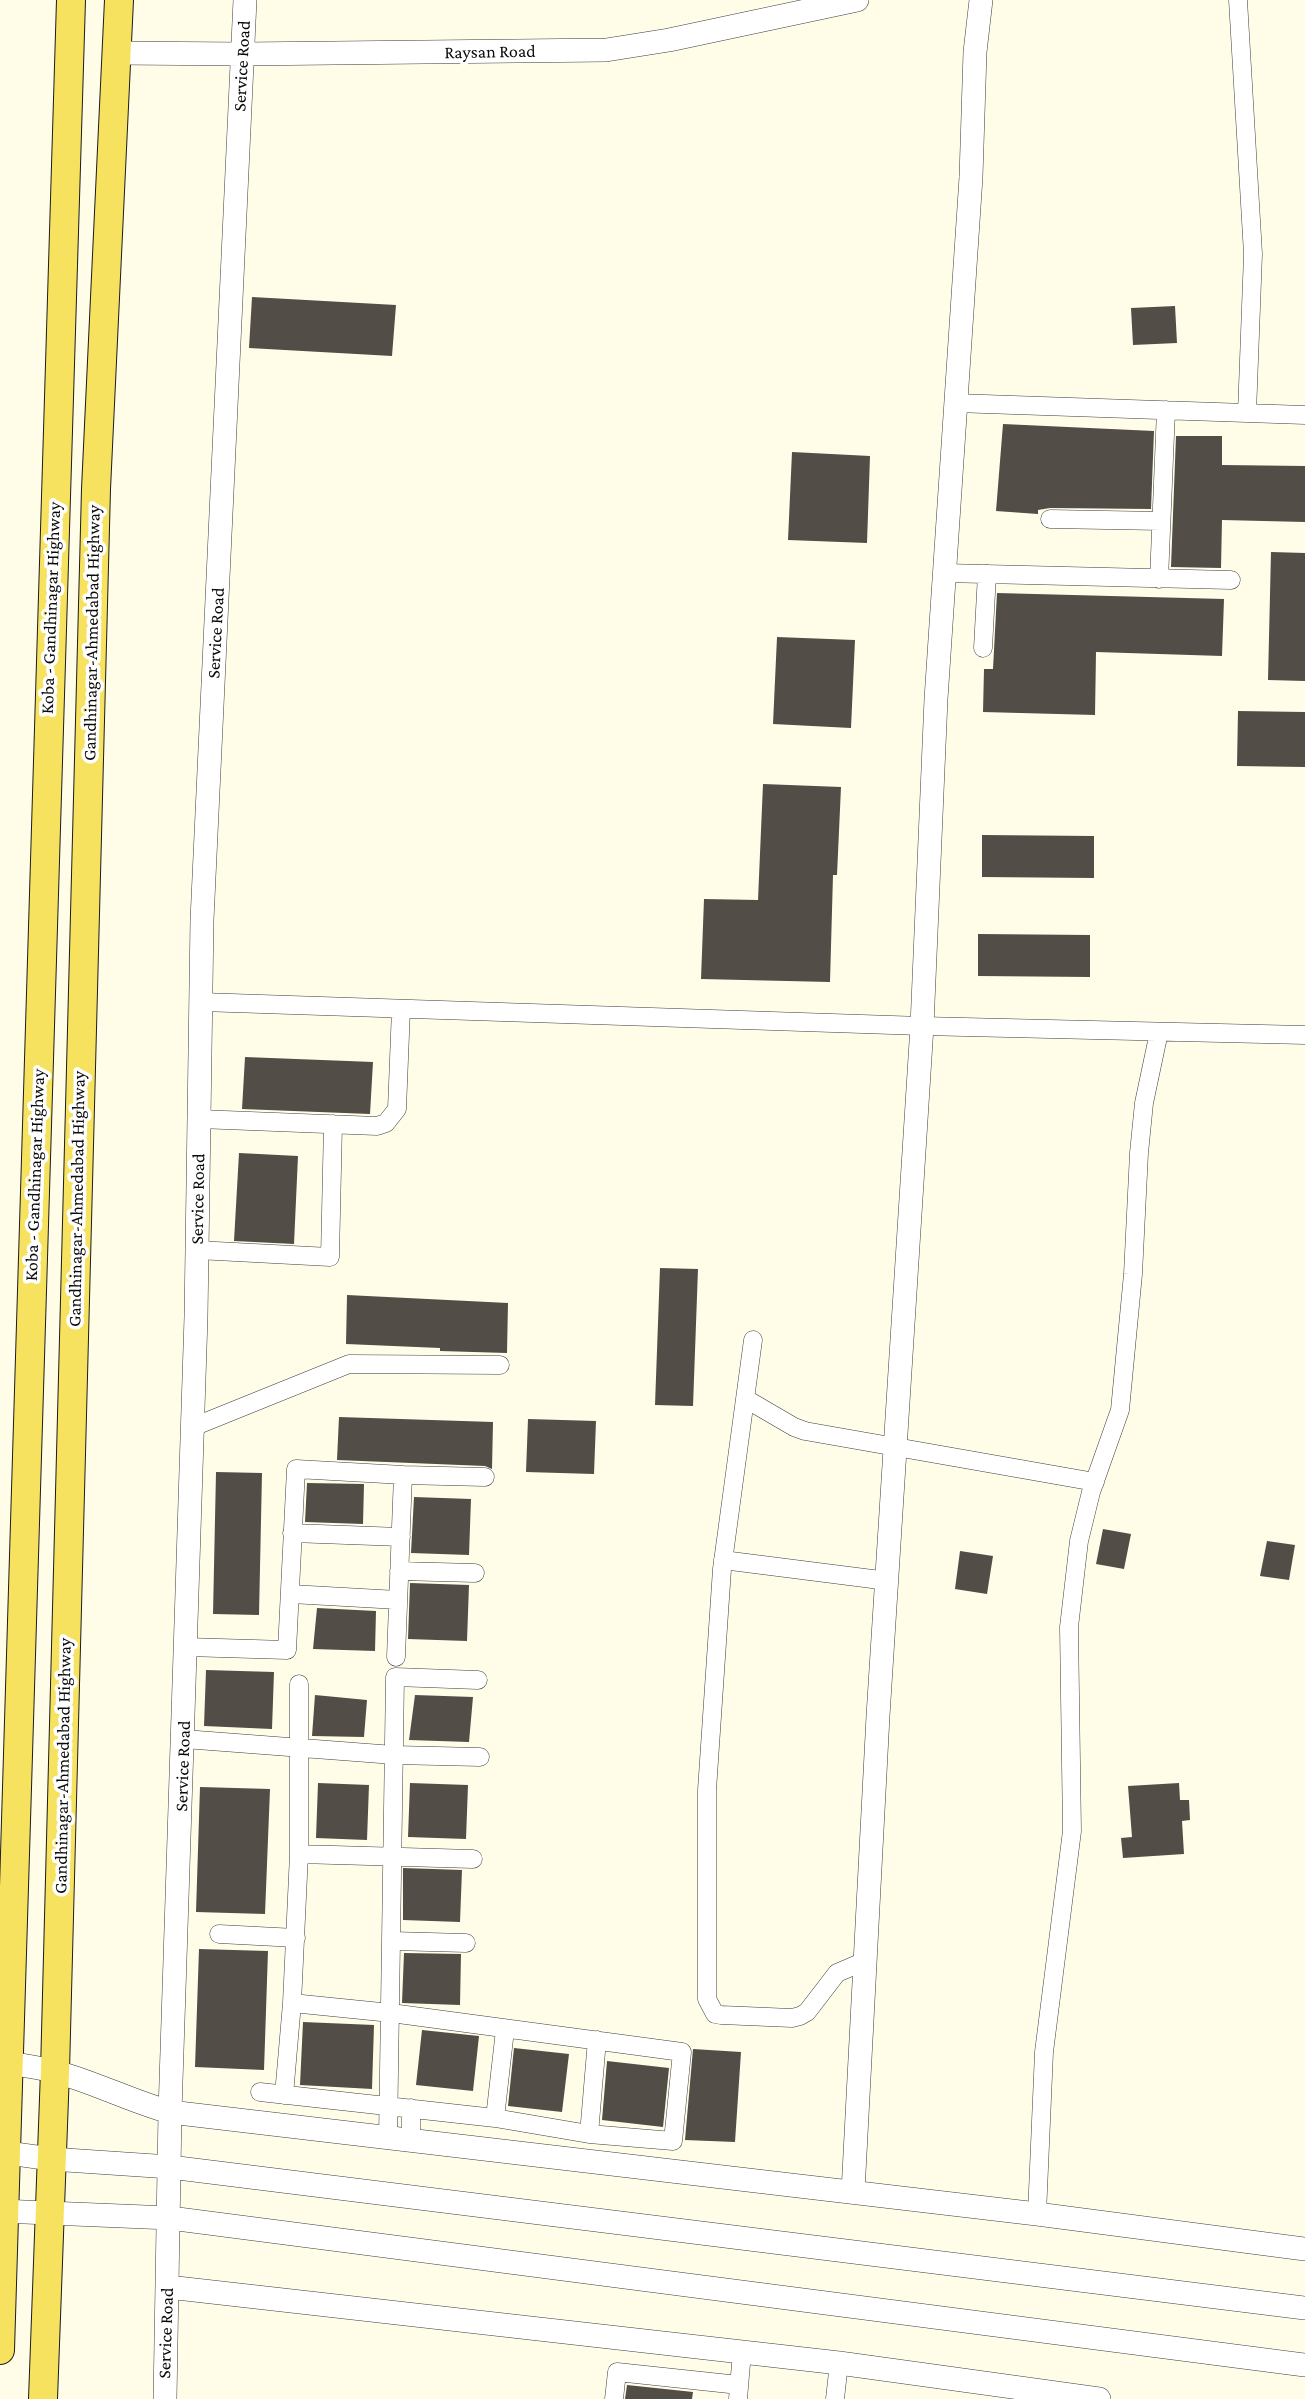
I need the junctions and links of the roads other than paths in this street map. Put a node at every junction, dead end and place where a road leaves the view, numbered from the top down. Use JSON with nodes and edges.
{"nodes":[{"id":1,"x":71,"y":0,"type":"edge"},
{"id":2,"x":119,"y":0,"type":"edge"},
{"id":3,"x":245,"y":0,"type":"edge"},
{"id":4,"x":857,"y":0,"type":"edge"},
{"id":5,"x":980,"y":0,"type":"edge"},
{"id":6,"x":1238,"y":0,"type":"edge"},
{"id":7,"x":118,"y":53,"type":"junction"},
{"id":8,"x":243,"y":54,"type":"junction"},
{"id":9,"x":956,"y":403,"type":"junction"},
{"id":10,"x":1166,"y":410,"type":"junction"},
{"id":11,"x":1248,"y":413,"type":"junction"},
{"id":12,"x":1305,"y":415,"type":"edge"},
{"id":13,"x":1050,"y":519,"type":"dead end"},
{"id":14,"x":1161,"y":521,"type":"junction"},
{"id":15,"x":944,"y":573,"type":"junction"},
{"id":16,"x":987,"y":574,"type":"junction"},
{"id":17,"x":1158,"y":579,"type":"junction"},
{"id":18,"x":1231,"y":580,"type":"dead end"},
{"id":19,"x":983,"y":648,"type":"dead end"},
{"id":20,"x":201,"y":1002,"type":"junction"},
{"id":21,"x":401,"y":1009,"type":"junction"},
{"id":22,"x":922,"y":1027,"type":"junction"},
{"id":23,"x":1158,"y":1031,"type":"junction"},
{"id":24,"x":1305,"y":1035,"type":"edge"},
{"id":25,"x":199,"y":1119,"type":"junction"},
{"id":26,"x":333,"y":1124,"type":"junction"},
{"id":27,"x":197,"y":1250,"type":"junction"},
{"id":28,"x":753,"y":1340,"type":"dead end"},
{"id":29,"x":500,"y":1365,"type":"dead end"},
{"id":30,"x":746,"y":1399,"type":"junction"},
{"id":31,"x":192,"y":1427,"type":"junction"},
{"id":32,"x":895,"y":1445,"type":"junction"},
{"id":33,"x":403,"y":1475,"type":"junction"},
{"id":34,"x":485,"y":1477,"type":"dead end"},
{"id":35,"x":1095,"y":1482,"type":"junction"},
{"id":36,"x":292,"y":1533,"type":"junction"},
{"id":37,"x":401,"y":1537,"type":"junction"},
{"id":38,"x":723,"y":1560,"type":"junction"},
{"id":39,"x":400,"y":1571,"type":"junction"},
{"id":40,"x":475,"y":1573,"type":"dead end"},
{"id":41,"x":888,"y":1581,"type":"junction"},
{"id":42,"x":291,"y":1594,"type":"junction"},
{"id":43,"x":398,"y":1600,"type":"junction"},
{"id":44,"x":186,"y":1647,"type":"junction"},
{"id":45,"x":396,"y":1657,"type":"dead end"},
{"id":46,"x":478,"y":1680,"type":"dead end"},
{"id":47,"x":299,"y":1684,"type":"dead end"},
{"id":48,"x":184,"y":1739,"type":"junction"},
{"id":49,"x":298,"y":1748,"type":"junction"},
{"id":50,"x":394,"y":1755,"type":"junction"},
{"id":51,"x":480,"y":1757,"type":"dead end"},
{"id":52,"x":299,"y":1854,"type":"junction"},
{"id":53,"x":393,"y":1857,"type":"junction"},
{"id":54,"x":473,"y":1859,"type":"dead end"},
{"id":55,"x":219,"y":1934,"type":"dead end"},
{"id":56,"x":296,"y":1938,"type":"junction"},
{"id":57,"x":392,"y":1941,"type":"junction"},
{"id":58,"x":466,"y":1943,"type":"dead end"},
{"id":59,"x":865,"y":1961,"type":"junction"},
{"id":60,"x":292,"y":2003,"type":"junction"},
{"id":61,"x":391,"y":2014,"type":"junction"},
{"id":62,"x":505,"y":2030,"type":"junction"},
{"id":63,"x":597,"y":2040,"type":"junction"},
{"id":64,"x":4,"y":2063,"type":"edge"},
{"id":65,"x":55,"y":2071,"type":"junction"},
{"id":66,"x":260,"y":2092,"type":"dead end"},
{"id":67,"x":284,"y":2095,"type":"junction"},
{"id":68,"x":387,"y":2106,"type":"junction"},
{"id":69,"x":411,"y":2108,"type":"junction"},
{"id":70,"x":170,"y":2112,"type":"junction"},
{"id":71,"x":495,"y":2118,"type":"junction"},
{"id":72,"x":589,"y":2134,"type":"junction"},
{"id":73,"x":387,"y":2138,"type":"junction"},
{"id":74,"x":411,"y":2140,"type":"junction"},
{"id":75,"x":3,"y":2153,"type":"edge"},
{"id":76,"x":51,"y":2159,"type":"junction"},
{"id":77,"x":170,"y":2167,"type":"junction"},
{"id":78,"x":853,"y":2192,"type":"junction"},
{"id":79,"x":2,"y":2211,"type":"edge"},
{"id":80,"x":50,"y":2213,"type":"junction"},
{"id":81,"x":1037,"y":2214,"type":"junction"},
{"id":82,"x":170,"y":2218,"type":"junction"},
{"id":83,"x":1305,"y":2249,"type":"edge"},
{"id":84,"x":168,"y":2287,"type":"junction"},
{"id":85,"x":1305,"y":2308,"type":"edge"},
{"id":86,"x":0,"y":2350,"type":"edge"},
{"id":87,"x":742,"y":2351,"type":"junction"},
{"id":88,"x":839,"y":2363,"type":"junction"},
{"id":89,"x":1305,"y":2365,"type":"edge"},
{"id":90,"x":738,"y":2392,"type":"edge"},
{"id":91,"x":43,"y":2399,"type":"edge"},
{"id":92,"x":164,"y":2399,"type":"edge"},
{"id":93,"x":614,"y":2399,"type":"edge"},
{"id":94,"x":835,"y":2399,"type":"edge"},
{"id":95,"x":1099,"y":2399,"type":"edge"}],
"edges":[{"from":1,"to":64,"type":"main road","name":"Koba - Gandhinagar Highway"},
{"from":2,"to":7,"type":"main road","name":"Gandhinagar-Ahmedabad Highway"},
{"from":3,"to":8,"type":"street","name":"Service Road"},
{"from":4,"to":8,"type":"street","name":"Raysan Road"},
{"from":5,"to":9,"type":"street"},
{"from":6,"to":11,"type":"street"},
{"from":7,"to":8,"type":"street","name":"Raysan Road"},
{"from":7,"to":65,"type":"main road","name":"Gandhinagar-Ahmedabad Highway"},
{"from":8,"to":20,"type":"street","name":"Service Road"},
{"from":9,"to":10,"type":"street"},
{"from":9,"to":15,"type":"street"},
{"from":10,"to":11,"type":"street"},
{"from":10,"to":14,"type":"street"},
{"from":11,"to":12,"type":"street"},
{"from":13,"to":14,"type":"street"},
{"from":14,"to":17,"type":"street"},
{"from":15,"to":16,"type":"street"},
{"from":15,"to":22,"type":"street"},
{"from":16,"to":17,"type":"street"},
{"from":16,"to":19,"type":"street"},
{"from":17,"to":18,"type":"street"},
{"from":20,"to":21,"type":"street"},
{"from":20,"to":25,"type":"street","name":"Service Road"},
{"from":21,"to":22,"type":"street"},
{"from":21,"to":26,"type":"street"},
{"from":22,"to":23,"type":"street"},
{"from":22,"to":32,"type":"street"},
{"from":23,"to":24,"type":"street"},
{"from":23,"to":35,"type":"street"},
{"from":25,"to":26,"type":"street"},
{"from":25,"to":27,"type":"street","name":"Service Road"},
{"from":26,"to":27,"type":"street"},
{"from":27,"to":31,"type":"street","name":"Service Road"},
{"from":28,"to":30,"type":"street"},
{"from":29,"to":31,"type":"street"},
{"from":30,"to":32,"type":"street"},
{"from":30,"to":38,"type":"street"},
{"from":31,"to":44,"type":"street","name":"Service Road"},
{"from":32,"to":35,"type":"street"},
{"from":32,"to":41,"type":"street"},
{"from":33,"to":34,"type":"street"},
{"from":33,"to":36,"type":"street"},
{"from":33,"to":37,"type":"street"},
{"from":35,"to":81,"type":"street"},
{"from":36,"to":37,"type":"street"},
{"from":36,"to":42,"type":"street"},
{"from":37,"to":39,"type":"street"},
{"from":38,"to":41,"type":"street"},
{"from":38,"to":59,"type":"street"},
{"from":39,"to":40,"type":"street"},
{"from":39,"to":43,"type":"street"},
{"from":41,"to":59,"type":"street"},
{"from":42,"to":43,"type":"street"},
{"from":42,"to":44,"type":"street"},
{"from":43,"to":45,"type":"street"},
{"from":44,"to":48,"type":"street","name":"Service Road"},
{"from":46,"to":50,"type":"street"},
{"from":47,"to":49,"type":"street"},
{"from":48,"to":49,"type":"street"},
{"from":48,"to":70,"type":"street","name":"Service Road"},
{"from":49,"to":50,"type":"street"},
{"from":49,"to":52,"type":"street"},
{"from":50,"to":51,"type":"street"},
{"from":50,"to":53,"type":"street"},
{"from":52,"to":53,"type":"street"},
{"from":52,"to":56,"type":"street"},
{"from":53,"to":54,"type":"street"},
{"from":53,"to":57,"type":"street"},
{"from":55,"to":56,"type":"street"},
{"from":56,"to":60,"type":"street"},
{"from":57,"to":58,"type":"street"},
{"from":57,"to":61,"type":"street"},
{"from":59,"to":78,"type":"street"},
{"from":60,"to":61,"type":"street"},
{"from":60,"to":67,"type":"street"},
{"from":61,"to":62,"type":"street"},
{"from":61,"to":68,"type":"street"},
{"from":62,"to":63,"type":"street"},
{"from":62,"to":71,"type":"street"},
{"from":63,"to":72,"type":"street"},
{"from":63,"to":72,"type":"street"},
{"from":64,"to":65,"type":"street"},
{"from":64,"to":75,"type":"main road","name":"Koba - Gandhinagar Highway"},
{"from":65,"to":70,"type":"street"},
{"from":65,"to":76,"type":"main road","name":"Gandhinagar-Ahmedabad Highway"},
{"from":66,"to":67,"type":"street"},
{"from":67,"to":68,"type":"street"},
{"from":68,"to":69,"type":"street"},
{"from":68,"to":73,"type":"street"},
{"from":69,"to":71,"type":"street"},
{"from":69,"to":74,"type":"street"},
{"from":70,"to":73,"type":"street"},
{"from":70,"to":77,"type":"street","name":"Service Road"},
{"from":71,"to":72,"type":"street"},
{"from":73,"to":74,"type":"street"},
{"from":74,"to":78,"type":"street"},
{"from":75,"to":76,"type":"street"},
{"from":75,"to":79,"type":"main road","name":"Koba - Gandhinagar Highway"},
{"from":76,"to":77,"type":"street"},
{"from":76,"to":80,"type":"main road","name":"Gandhinagar-Ahmedabad Highway"},
{"from":77,"to":82,"type":"street","name":"Service Road"},
{"from":77,"to":85,"type":"street"},
{"from":78,"to":81,"type":"street"},
{"from":79,"to":80,"type":"street"},
{"from":79,"to":86,"type":"main road","name":"Koba - Gandhinagar Highway"},
{"from":80,"to":82,"type":"street"},
{"from":80,"to":91,"type":"main road","name":"Gandhinagar-Ahmedabad Highway"},
{"from":81,"to":83,"type":"street"},
{"from":82,"to":84,"type":"street","name":"Service Road"},
{"from":82,"to":89,"type":"street"},
{"from":84,"to":87,"type":"street"},
{"from":84,"to":92,"type":"street","name":"Service Road"},
{"from":87,"to":88,"type":"street"},
{"from":87,"to":90,"type":"street"},
{"from":88,"to":94,"type":"street"},
{"from":88,"to":95,"type":"street"},
{"from":90,"to":93,"type":"street"}]}
